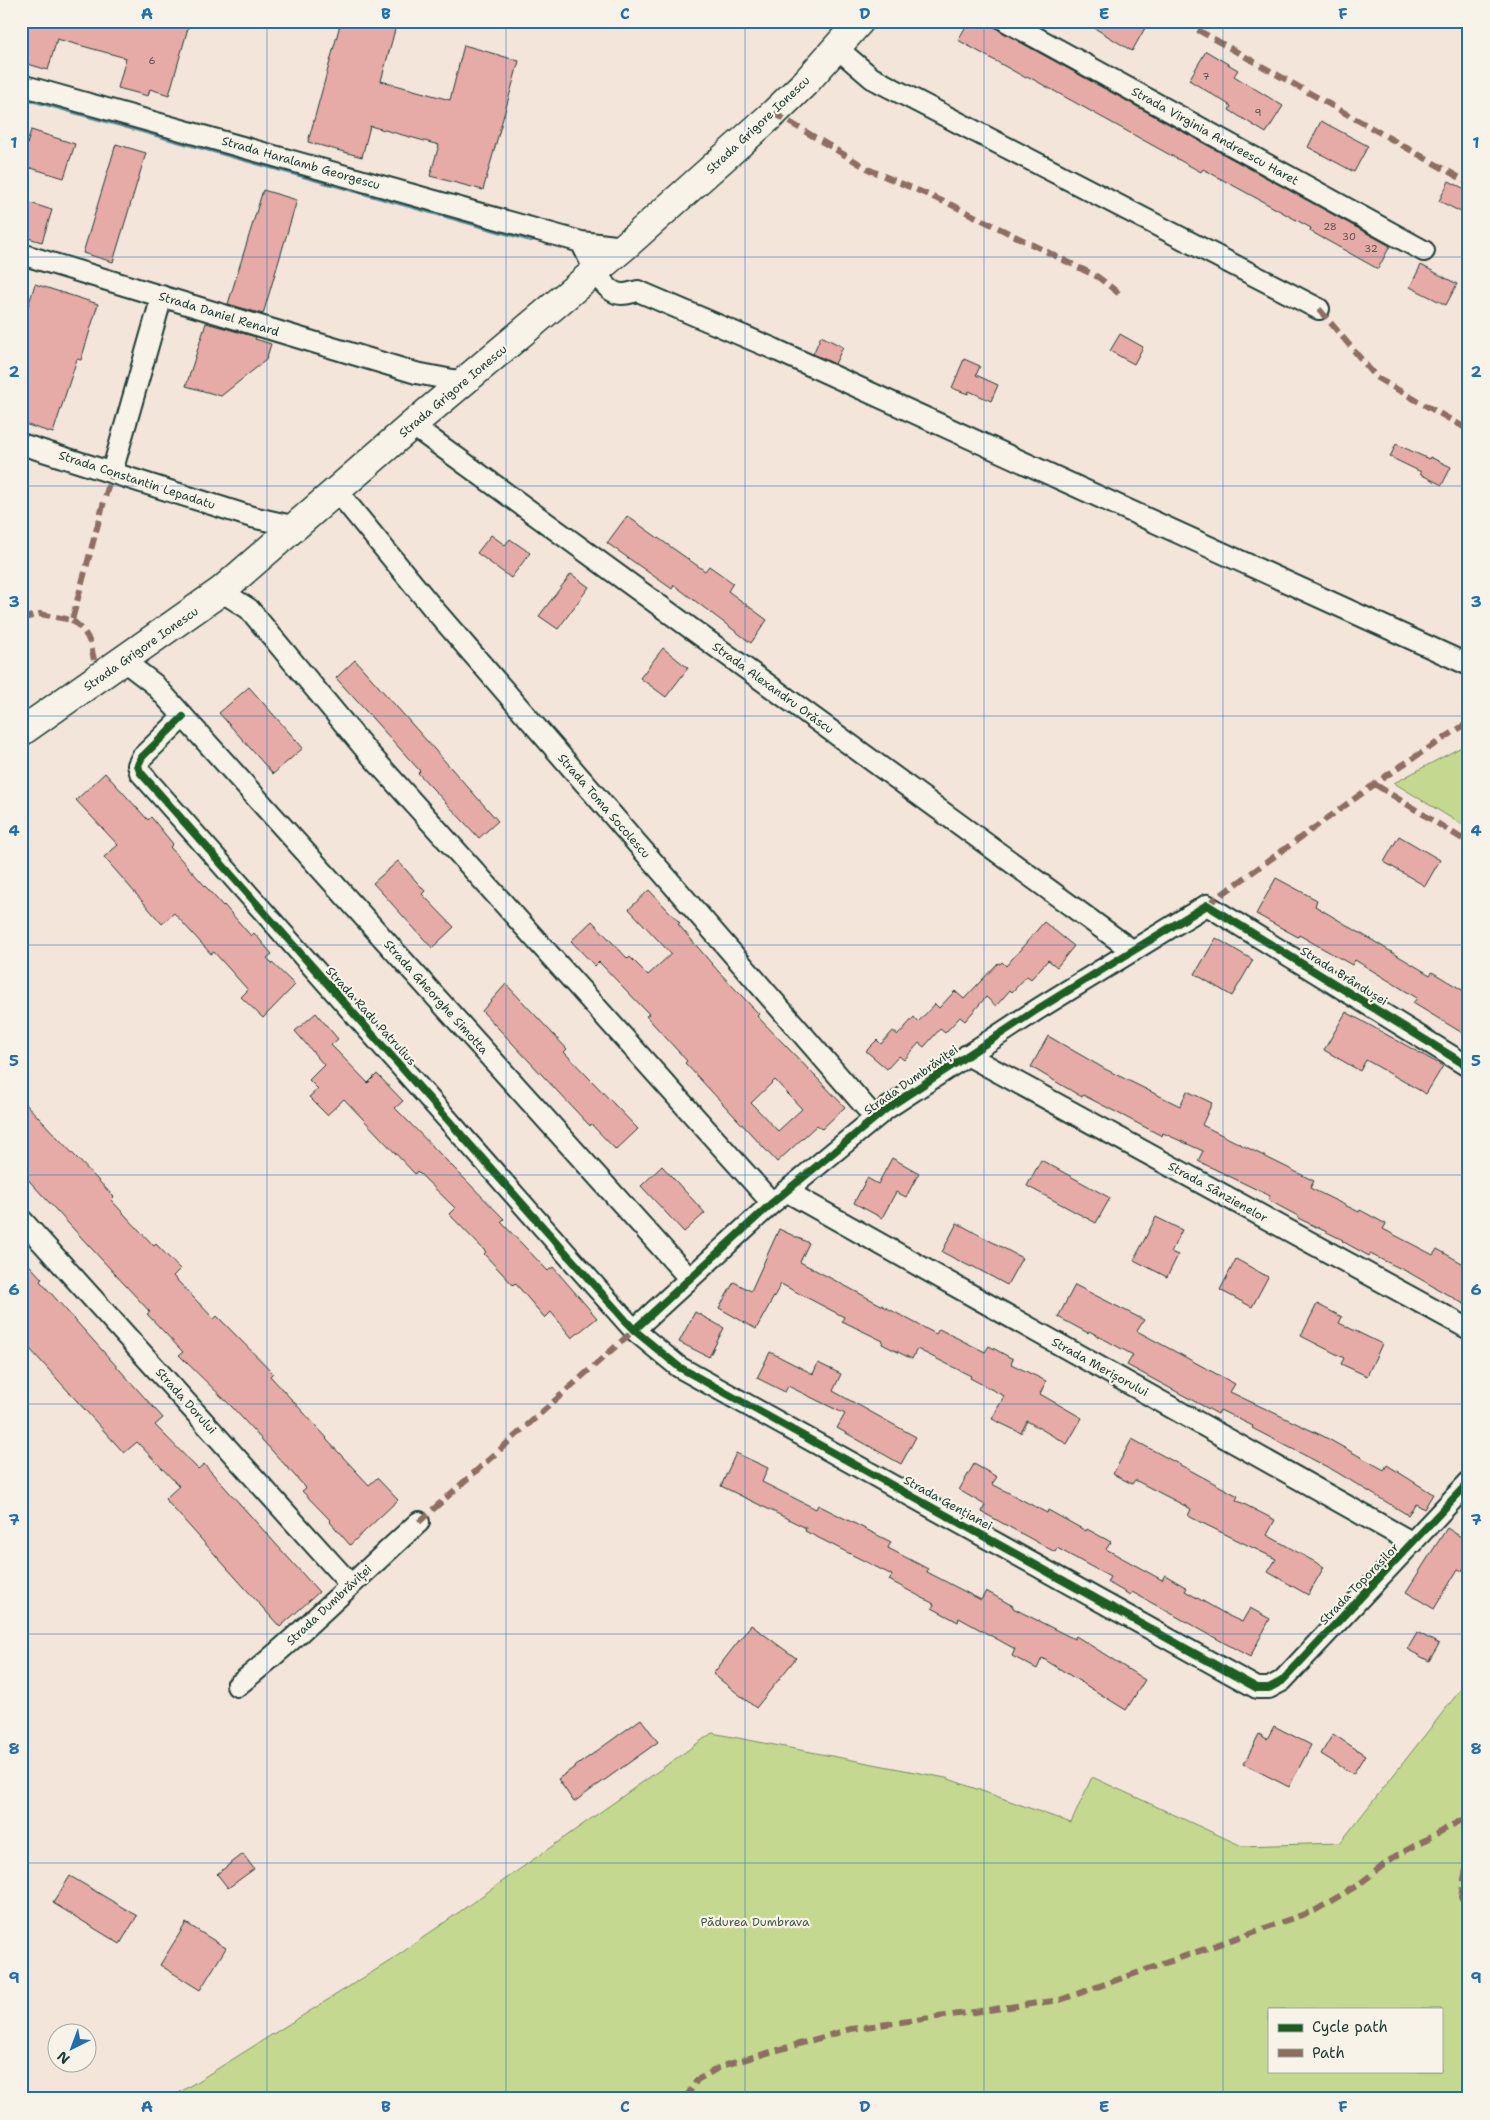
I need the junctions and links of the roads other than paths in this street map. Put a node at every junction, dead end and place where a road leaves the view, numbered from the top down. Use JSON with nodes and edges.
{"nodes":[{"id":1,"x":860,"y":21,"type":"edge"},
{"id":2,"x":1006,"y":21,"type":"edge"},
{"id":3,"x":837,"y":48,"type":"junction"},
{"id":4,"x":21,"y":84,"type":"edge"},
{"id":5,"x":581,"y":242,"type":"junction"},
{"id":6,"x":624,"y":247,"type":"junction"},
{"id":7,"x":1424,"y":251,"type":"dead end"},
{"id":8,"x":21,"y":254,"type":"edge"},
{"id":9,"x":595,"y":271,"type":"junction"},
{"id":10,"x":162,"y":296,"type":"junction"},
{"id":11,"x":1319,"y":309,"type":"dead end"},
{"id":12,"x":416,"y":374,"type":"junction"},
{"id":13,"x":463,"y":382,"type":"junction"},
{"id":14,"x":439,"y":402,"type":"junction"},
{"id":15,"x":412,"y":425,"type":"junction"},
{"id":16,"x":21,"y":444,"type":"edge"},
{"id":17,"x":112,"y":472,"type":"junction"},
{"id":18,"x":337,"y":491,"type":"junction"},
{"id":19,"x":252,"y":517,"type":"junction"},
{"id":20,"x":296,"y":527,"type":"junction"},
{"id":21,"x":269,"y":551,"type":"junction"},
{"id":22,"x":230,"y":584,"type":"junction"},
{"id":23,"x":135,"y":653,"type":"junction"},
{"id":24,"x":1469,"y":664,"type":"edge"},
{"id":25,"x":183,"y":717,"type":"junction"},
{"id":26,"x":21,"y":732,"type":"edge"},
{"id":27,"x":1207,"y":906,"type":"joint"},
{"id":28,"x":1133,"y":951,"type":"junction"},
{"id":29,"x":967,"y":1055,"type":"junction"},
{"id":30,"x":1469,"y":1067,"type":"edge"},
{"id":31,"x":875,"y":1118,"type":"junction"},
{"id":32,"x":779,"y":1197,"type":"junction"},
{"id":33,"x":21,"y":1219,"type":"edge"},
{"id":34,"x":689,"y":1278,"type":"junction"},
{"id":35,"x":634,"y":1330,"type":"junction"},
{"id":36,"x":1469,"y":1330,"type":"edge"},
{"id":37,"x":1469,"y":1482,"type":"edge"},
{"id":38,"x":420,"y":1522,"type":"dead end"},
{"id":39,"x":1414,"y":1543,"type":"junction"},
{"id":40,"x":350,"y":1584,"type":"junction"},
{"id":41,"x":238,"y":1686,"type":"dead end"},
{"id":42,"x":1257,"y":1688,"type":"joint"}],
"edges":[{"from":1,"to":3,"type":"main road","name":"Strada Grigore Ionescu"},
{"from":2,"to":7,"type":"street","name":"Strada Virginia Andreescu Haret"},
{"from":3,"to":6,"type":"main road","name":"Strada Grigore Ionescu"},
{"from":3,"to":11,"type":"street"},
{"from":4,"to":5,"type":"street","name":"Strada Haralamb Georgescu"},
{"from":5,"to":6,"type":"street","name":"Strada Haralamb Georgescu"},
{"from":5,"to":9,"type":"street"},
{"from":6,"to":9,"type":"main road","name":"Strada Grigore Ionescu"},
{"from":8,"to":10,"type":"street","name":"Strada Daniel Renard"},
{"from":9,"to":13,"type":"main road","name":"Strada Grigore Ionescu"},
{"from":9,"to":24,"type":"street"},
{"from":10,"to":12,"type":"street","name":"Strada Daniel Renard"},
{"from":10,"to":17,"type":"street"},
{"from":12,"to":13,"type":"street","name":"Strada Daniel Renard"},
{"from":12,"to":14,"type":"street"},
{"from":13,"to":14,"type":"main road","name":"Strada Grigore Ionescu"},
{"from":14,"to":15,"type":"main road","name":"Strada Grigore Ionescu"},
{"from":15,"to":18,"type":"main road","name":"Strada Grigore Ionescu"},
{"from":15,"to":28,"type":"street","name":"Strada Alexandru Orăscu"},
{"from":16,"to":17,"type":"street","name":"Strada Constantin Lepadatu"},
{"from":17,"to":19,"type":"street","name":"Strada Constantin Lepadatu"},
{"from":18,"to":20,"type":"main road","name":"Strada Grigore Ionescu"},
{"from":18,"to":31,"type":"street","name":"Strada Toma Socolescu"},
{"from":19,"to":20,"type":"street","name":"Strada Constantin Lepadatu"},
{"from":19,"to":21,"type":"street"},
{"from":20,"to":21,"type":"main road","name":"Strada Grigore Ionescu"},
{"from":21,"to":22,"type":"main road","name":"Strada Grigore Ionescu"},
{"from":22,"to":23,"type":"main road","name":"Strada Grigore Ionescu"},
{"from":22,"to":32,"type":"street","name":"Strada Merișorului"},
{"from":23,"to":25,"type":"street"},
{"from":23,"to":26,"type":"main road","name":"Strada Grigore Ionescu"},
{"from":25,"to":34,"type":"street","name":"Strada Gheorghe Simotta"},
{"from":25,"to":35,"type":"street","name":"Strada Radu Patrulius"},
{"from":27,"to":28,"type":"street","name":"Strada Dumbrăviței"},
{"from":27,"to":30,"type":"street","name":"Strada Brândușei"},
{"from":28,"to":29,"type":"street","name":"Strada Dumbrăviței"},
{"from":29,"to":31,"type":"street","name":"Strada Dumbrăviței"},
{"from":29,"to":36,"type":"street","name":"Strada Sânzienelor"},
{"from":31,"to":32,"type":"street","name":"Strada Dumbrăviței"},
{"from":32,"to":34,"type":"street","name":"Strada Dumbrăviței"},
{"from":32,"to":39,"type":"street","name":"Strada Merișorului"},
{"from":33,"to":40,"type":"street","name":"Strada Dorului"},
{"from":34,"to":35,"type":"street","name":"Strada Dumbrăviței"},
{"from":35,"to":42,"type":"street","name":"Strada Gențianei"},
{"from":37,"to":39,"type":"street","name":"Strada Toporașilor"},
{"from":38,"to":40,"type":"street","name":"Strada Dumbrăviței"},
{"from":39,"to":42,"type":"street","name":"Strada Toporașilor"},
{"from":40,"to":41,"type":"street","name":"Strada Dumbrăviței"}]}
